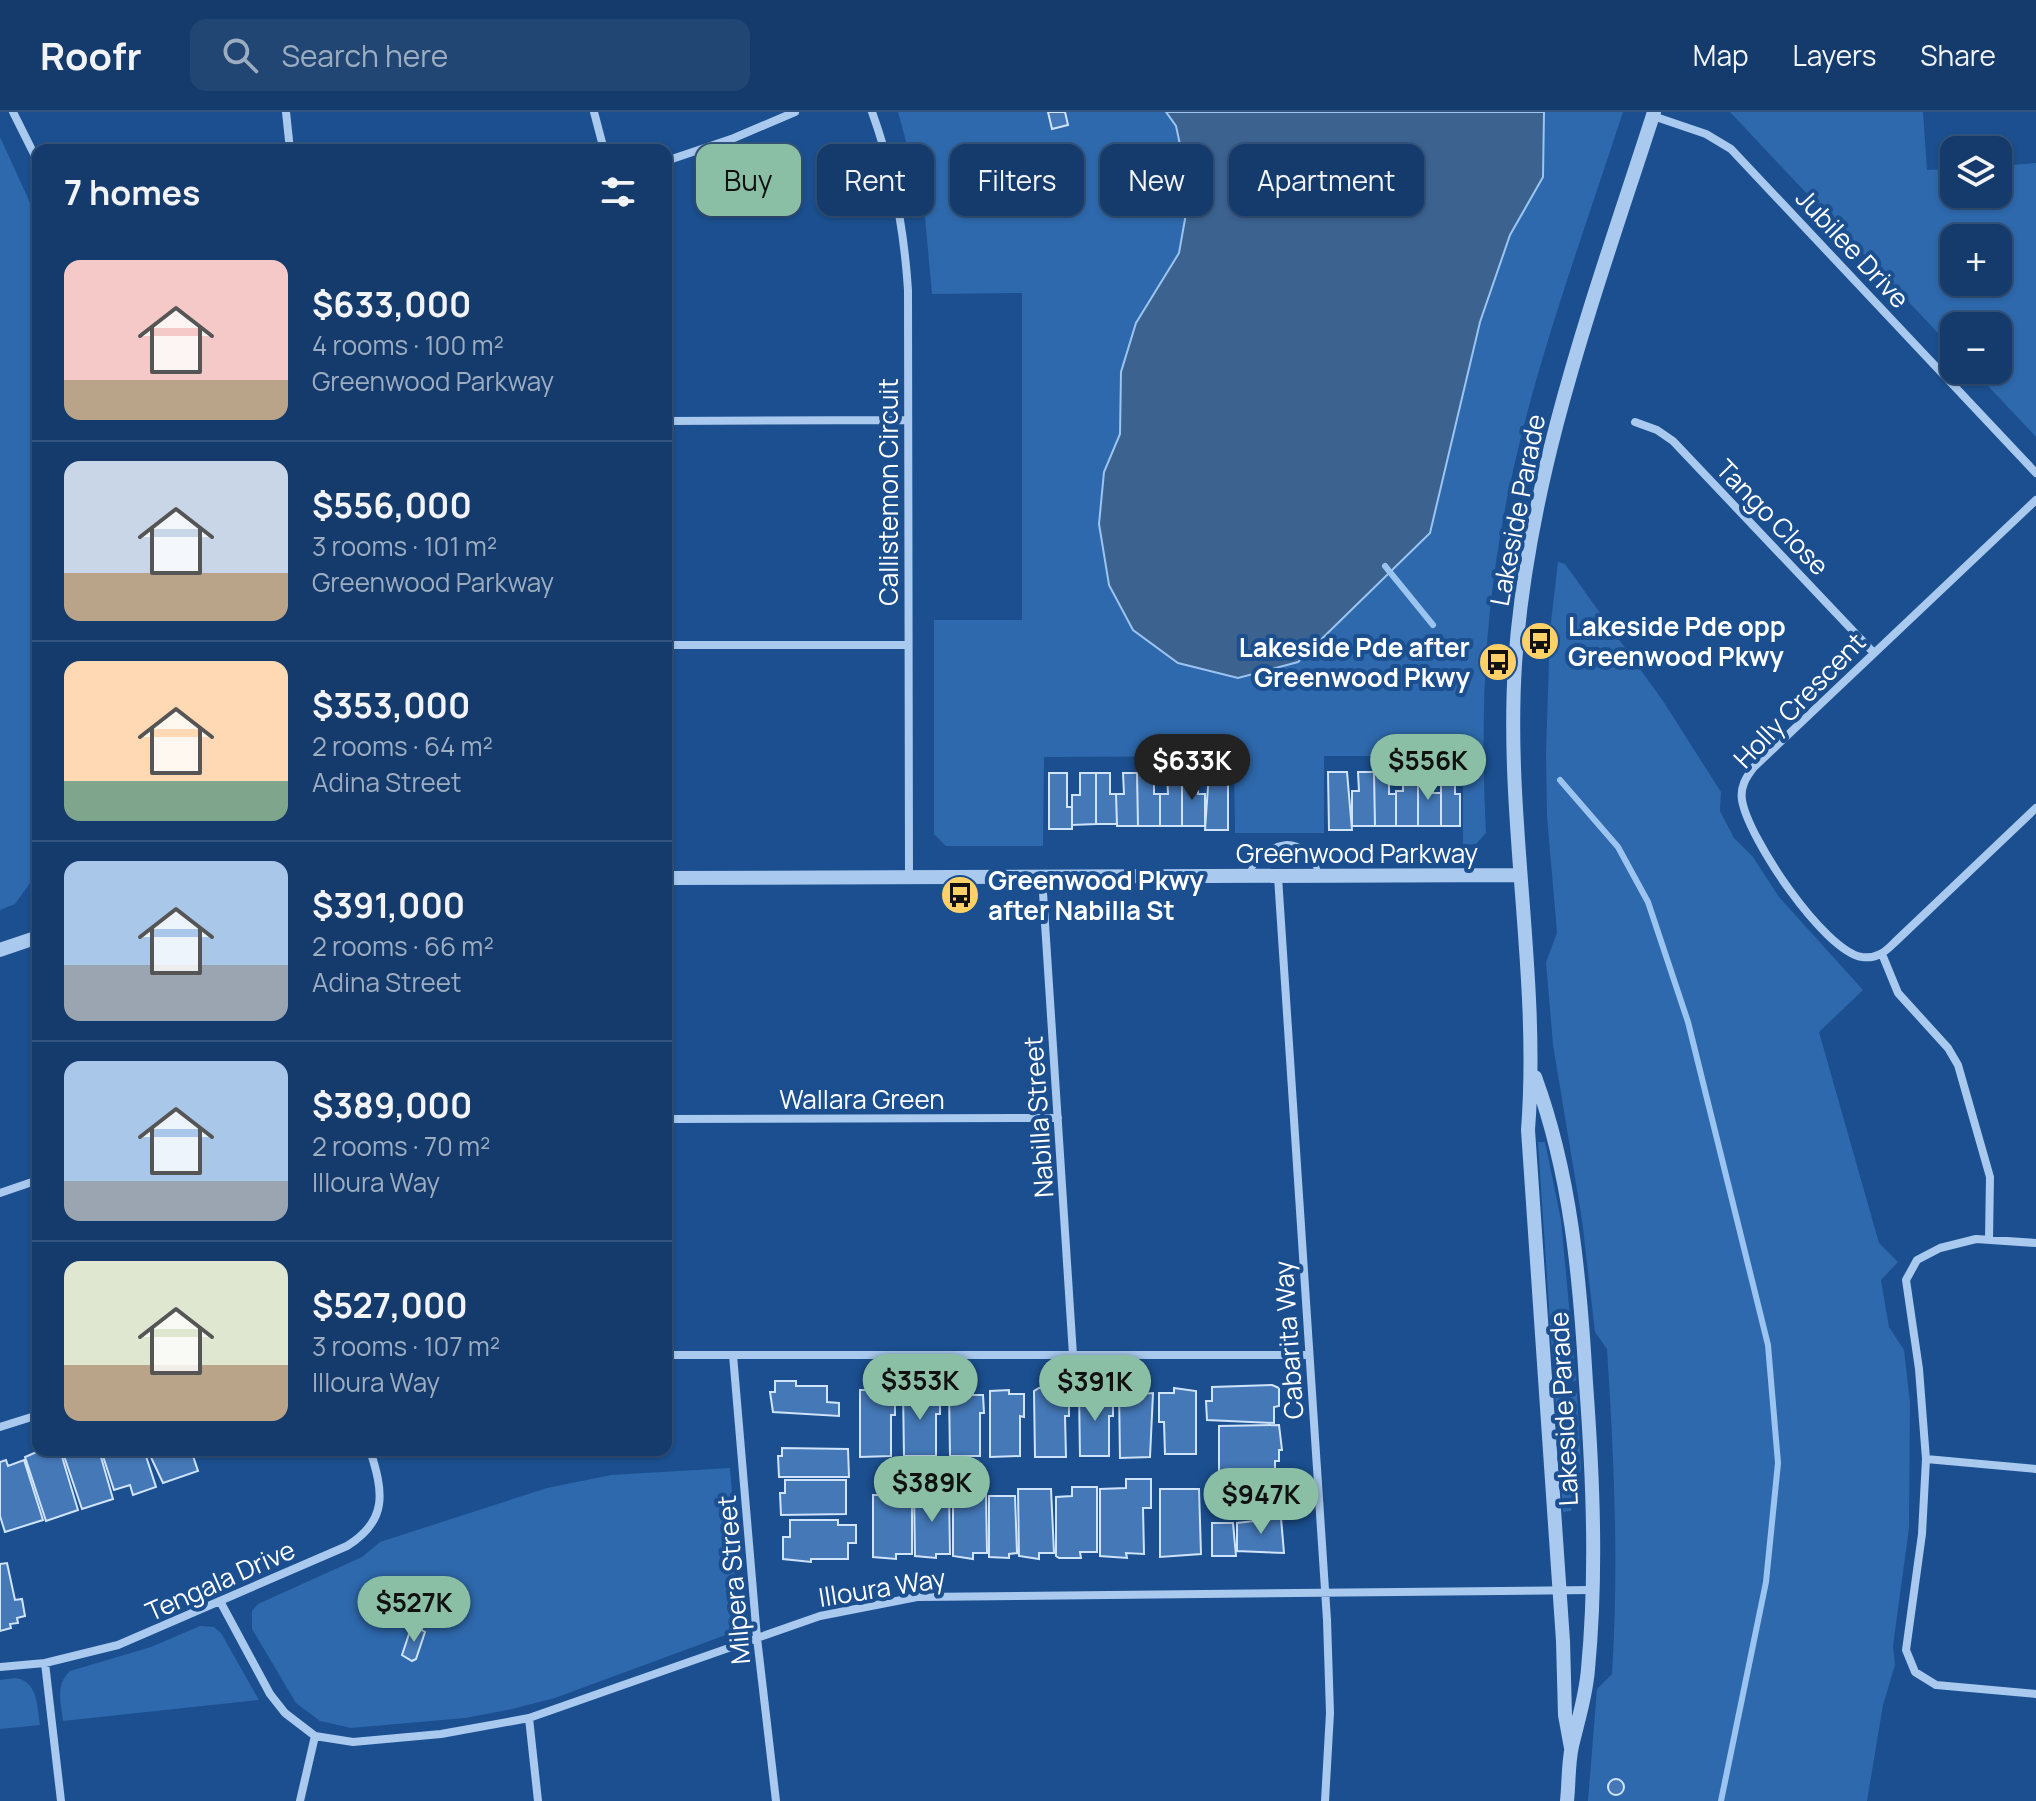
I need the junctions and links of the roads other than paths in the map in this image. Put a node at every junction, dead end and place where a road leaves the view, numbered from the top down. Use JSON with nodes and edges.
{"nodes":[{"id":1,"x":13,"y":112,"type":"edge"},
{"id":2,"x":286,"y":112,"type":"edge"},
{"id":3,"x":594,"y":112,"type":"edge"},
{"id":4,"x":795,"y":112,"type":"edge"},
{"id":5,"x":872,"y":112,"type":"edge"},
{"id":6,"x":1654,"y":114,"type":"edge"},
{"id":7,"x":289,"y":144,"type":"edge"},
{"id":8,"x":602,"y":144,"type":"edge"},
{"id":9,"x":32,"y":150,"type":"edge"},
{"id":10,"x":672,"y":159,"type":"edge"},
{"id":11,"x":908,"y":420,"type":"junction"},
{"id":12,"x":672,"y":421,"type":"edge"},
{"id":13,"x":1635,"y":422,"type":"dead end"},
{"id":14,"x":2036,"y":473,"type":"edge"},
{"id":15,"x":2036,"y":500,"type":"edge"},
{"id":16,"x":672,"y":645,"type":"edge"},
{"id":17,"x":908,"y":645,"type":"junction"},
{"id":18,"x":1873,"y":652,"type":"junction"},
{"id":19,"x":2034,"y":813,"type":"edge"},
{"id":20,"x":1520,"y":875,"type":"junction"},
{"id":21,"x":909,"y":877,"type":"junction"},
{"id":22,"x":1042,"y":877,"type":"junction"},
{"id":23,"x":1278,"y":877,"type":"junction"},
{"id":24,"x":1320,"y":877,"type":"junction"},
{"id":25,"x":672,"y":878,"type":"edge"},
{"id":26,"x":1246,"y":878,"type":"junction"},
{"id":27,"x":32,"y":939,"type":"edge"},
{"id":28,"x":0,"y":950,"type":"edge"},
{"id":29,"x":1882,"y":954,"type":"junction"},
{"id":30,"x":1533,"y":1071,"type":"junction"},
{"id":31,"x":1058,"y":1118,"type":"junction"},
{"id":32,"x":672,"y":1119,"type":"edge"},
{"id":33,"x":32,"y":1182,"type":"edge"},
{"id":34,"x":0,"y":1193,"type":"edge"},
{"id":35,"x":1989,"y":1239,"type":"junction"},
{"id":36,"x":2036,"y":1243,"type":"edge"},
{"id":37,"x":672,"y":1355,"type":"edge"},
{"id":38,"x":733,"y":1355,"type":"junction"},
{"id":39,"x":1073,"y":1355,"type":"junction"},
{"id":40,"x":1309,"y":1355,"type":"junction"},
{"id":41,"x":32,"y":1417,"type":"edge"},
{"id":42,"x":0,"y":1427,"type":"edge"},
{"id":43,"x":372,"y":1456,"type":"edge"},
{"id":44,"x":1926,"y":1459,"type":"junction"},
{"id":45,"x":2036,"y":1469,"type":"edge"},
{"id":46,"x":1592,"y":1590,"type":"junction"},
{"id":47,"x":1559,"y":1592,"type":"junction"},
{"id":48,"x":1325,"y":1594,"type":"junction"},
{"id":49,"x":221,"y":1603,"type":"junction"},
{"id":50,"x":757,"y":1638,"type":"junction"},
{"id":51,"x":45,"y":1663,"type":"junction"},
{"id":52,"x":0,"y":1667,"type":"edge"},
{"id":53,"x":2036,"y":1694,"type":"edge"},
{"id":54,"x":529,"y":1718,"type":"junction"},
{"id":55,"x":315,"y":1736,"type":"junction"},
{"id":56,"x":1571,"y":1748,"type":"junction"},
{"id":57,"x":61,"y":1801,"type":"edge"},
{"id":58,"x":300,"y":1801,"type":"edge"},
{"id":59,"x":538,"y":1801,"type":"edge"},
{"id":60,"x":776,"y":1801,"type":"edge"},
{"id":61,"x":1325,"y":1801,"type":"edge"},
{"id":62,"x":1567,"y":1801,"type":"edge"}],
"edges":[{"from":1,"to":9,"type":"street"},
{"from":2,"to":7,"type":"street"},
{"from":3,"to":8,"type":"street"},
{"from":4,"to":10,"type":"street"},
{"from":5,"to":11,"type":"street","name":"Callistemon Circuit"},
{"from":6,"to":14,"type":"street","name":"Jubilee Drive"},
{"from":6,"to":20,"type":"street","name":"Lakeside Parade"},
{"from":11,"to":12,"type":"street"},
{"from":11,"to":17,"type":"street","name":"Callistemon Circuit"},
{"from":13,"to":18,"type":"street","name":"Tango Close"},
{"from":15,"to":18,"type":"street","name":"Holly Crescent"},
{"from":16,"to":17,"type":"street"},
{"from":17,"to":21,"type":"street","name":"Callistemon Circuit"},
{"from":18,"to":29,"type":"street","name":"Holly Crescent"},
{"from":19,"to":29,"type":"street"},
{"from":20,"to":24,"type":"street","name":"Greenwood Parkway"},
{"from":20,"to":30,"type":"street","name":"Lakeside Parade"},
{"from":21,"to":22,"type":"street","name":"Greenwood Parkway"},
{"from":21,"to":25,"type":"street","name":"Greenwood Parkway"},
{"from":22,"to":26,"type":"street","name":"Greenwood Parkway"},
{"from":22,"to":31,"type":"street","name":"Nabilla Street"},
{"from":23,"to":24,"type":"street","name":"Greenwood Parkway"},
{"from":23,"to":26,"type":"street","name":"Greenwood Parkway"},
{"from":23,"to":40,"type":"street","name":"Cabarita Way"},
{"from":24,"to":26,"type":"lane"},
{"from":27,"to":28,"type":"street"},
{"from":29,"to":35,"type":"street"},
{"from":30,"to":46,"type":"street","name":"Lakeside Parade"},
{"from":30,"to":47,"type":"street","name":"Lakeside Parade"},
{"from":31,"to":32,"type":"street","name":"Wallara Green"},
{"from":31,"to":39,"type":"street","name":"Nabilla Street"},
{"from":33,"to":34,"type":"street"},
{"from":35,"to":36,"type":"street"},
{"from":35,"to":44,"type":"street"},
{"from":37,"to":38,"type":"street"},
{"from":38,"to":39,"type":"street"},
{"from":38,"to":50,"type":"street","name":"Milpera Street"},
{"from":39,"to":40,"type":"street"},
{"from":40,"to":48,"type":"street","name":"Cabarita Way"},
{"from":41,"to":42,"type":"street"},
{"from":43,"to":49,"type":"street","name":"Tengala Drive"},
{"from":44,"to":45,"type":"street"},
{"from":44,"to":53,"type":"street"},
{"from":46,"to":47,"type":"street","name":"Illoura Way"},
{"from":46,"to":56,"type":"street","name":"Lakeside Parade"},
{"from":47,"to":48,"type":"street","name":"Illoura Way"},
{"from":47,"to":56,"type":"street","name":"Lakeside Parade"},
{"from":48,"to":50,"type":"street","name":"Illoura Way"},
{"from":48,"to":61,"type":"street","name":"Cabarita Way"},
{"from":49,"to":51,"type":"street","name":"Tengala Drive"},
{"from":49,"to":55,"type":"street","name":"Illoura Way"},
{"from":50,"to":54,"type":"street","name":"Illoura Way"},
{"from":50,"to":60,"type":"street","name":"Milpera Street"},
{"from":51,"to":52,"type":"street","name":"Tengala Drive"},
{"from":51,"to":57,"type":"street"},
{"from":54,"to":55,"type":"street","name":"Illoura Way"},
{"from":54,"to":59,"type":"street"},
{"from":55,"to":58,"type":"street"},
{"from":56,"to":62,"type":"street","name":"Lakeside Parade"}]}
